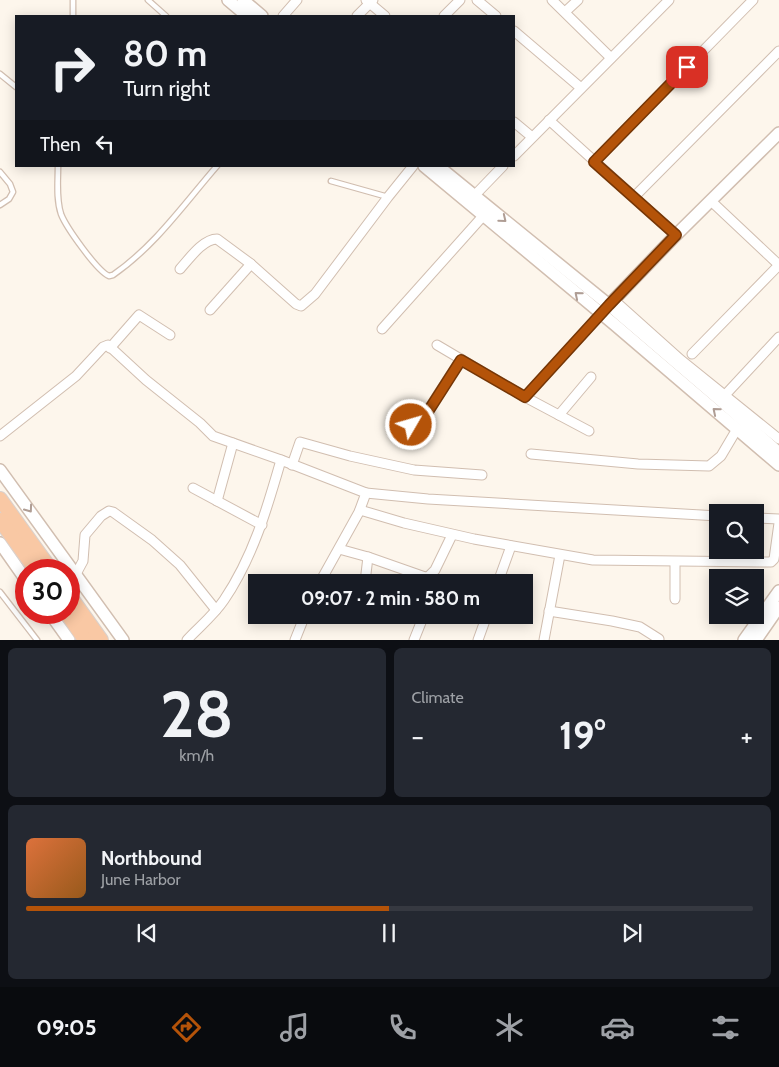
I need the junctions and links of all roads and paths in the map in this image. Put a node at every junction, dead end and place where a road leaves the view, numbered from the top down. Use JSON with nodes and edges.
{"nodes":[{"id":1,"x":73,"y":0,"type":"edge"},
{"id":2,"x":148,"y":0,"type":"edge"},
{"id":3,"x":228,"y":0,"type":"edge"},
{"id":4,"x":243,"y":0,"type":"edge"},
{"id":5,"x":297,"y":0,"type":"edge"},
{"id":6,"x":460,"y":0,"type":"edge"},
{"id":7,"x":477,"y":0,"type":"edge"},
{"id":8,"x":552,"y":0,"type":"edge"},
{"id":9,"x":578,"y":0,"type":"edge"},
{"id":10,"x":669,"y":0,"type":"edge"},
{"id":11,"x":753,"y":0,"type":"edge"},
{"id":12,"x":370,"y":1,"type":"edge"},
{"id":13,"x":565,"y":12,"type":"junction"},
{"id":14,"x":73,"y":15,"type":"edge"},
{"id":15,"x":165,"y":15,"type":"edge"},
{"id":16,"x":246,"y":15,"type":"edge"},
{"id":17,"x":261,"y":15,"type":"edge"},
{"id":18,"x":284,"y":15,"type":"edge"},
{"id":19,"x":358,"y":15,"type":"edge"},
{"id":20,"x":385,"y":15,"type":"edge"},
{"id":21,"x":445,"y":15,"type":"edge"},
{"id":22,"x":495,"y":15,"type":"edge"},
{"id":23,"x":515,"y":35,"type":"edge"},
{"id":24,"x":779,"y":51,"type":"edge"},
{"id":25,"x":611,"y":58,"type":"junction"},
{"id":26,"x":0,"y":74,"type":"edge"},
{"id":27,"x":15,"y":86,"type":"edge"},
{"id":28,"x":581,"y":88,"type":"junction"},
{"id":29,"x":549,"y":120,"type":"junction"},
{"id":30,"x":515,"y":123,"type":"edge"},
{"id":31,"x":779,"y":133,"type":"edge"},
{"id":32,"x":532,"y":137,"type":"junction"},
{"id":33,"x":515,"y":155,"type":"edge"},
{"id":34,"x":594,"y":162,"type":"junction"},
{"id":35,"x":58,"y":167,"type":"edge"},
{"id":36,"x":217,"y":167,"type":"edge"},
{"id":37,"x":412,"y":167,"type":"edge"},
{"id":38,"x":425,"y":167,"type":"edge"},
{"id":39,"x":439,"y":167,"type":"edge"},
{"id":40,"x":502,"y":167,"type":"edge"},
{"id":41,"x":0,"y":172,"type":"edge"},
{"id":42,"x":332,"y":181,"type":"dead end"},
{"id":43,"x":474,"y":196,"type":"junction"},
{"id":44,"x":388,"y":197,"type":"junction"},
{"id":45,"x":634,"y":197,"type":"junction"},
{"id":46,"x":711,"y":201,"type":"junction"},
{"id":47,"x":0,"y":205,"type":"edge"},
{"id":48,"x":483,"y":216,"type":"junction"},
{"id":49,"x":676,"y":235,"type":"junction"},
{"id":50,"x":251,"y":264,"type":"junction"},
{"id":51,"x":180,"y":269,"type":"dead end"},
{"id":52,"x":611,"y":302,"type":"junction"},
{"id":53,"x":210,"y":310,"type":"dead end"},
{"id":54,"x":601,"y":314,"type":"junction"},
{"id":55,"x":382,"y":329,"type":"dead end"},
{"id":56,"x":170,"y":335,"type":"dead end"},
{"id":57,"x":779,"y":337,"type":"edge"},
{"id":58,"x":437,"y":345,"type":"dead end"},
{"id":59,"x":110,"y":348,"type":"junction"},
{"id":60,"x":692,"y":354,"type":"dead end"},
{"id":61,"x":461,"y":360,"type":"junction"},
{"id":62,"x":591,"y":377,"type":"dead end"},
{"id":63,"x":726,"y":394,"type":"junction"},
{"id":64,"x":525,"y":397,"type":"junction"},
{"id":65,"x":559,"y":415,"type":"junction"},
{"id":66,"x":396,"y":416,"type":"dead end"},
{"id":67,"x":738,"y":430,"type":"junction"},
{"id":68,"x":589,"y":431,"type":"dead end"},
{"id":69,"x":777,"y":433,"type":"edge"},
{"id":70,"x":0,"y":436,"type":"edge"},
{"id":71,"x":233,"y":443,"type":"junction"},
{"id":72,"x":779,"y":453,"type":"edge"},
{"id":73,"x":531,"y":454,"type":"dead end"},
{"id":74,"x":281,"y":460,"type":"junction"},
{"id":75,"x":292,"y":465,"type":"junction"},
{"id":76,"x":779,"y":466,"type":"edge"},
{"id":77,"x":0,"y":470,"type":"edge"},
{"id":78,"x":482,"y":475,"type":"dead end"},
{"id":79,"x":194,"y":488,"type":"dead end"},
{"id":80,"x":366,"y":493,"type":"junction"},
{"id":81,"x":0,"y":499,"type":"edge"},
{"id":82,"x":217,"y":501,"type":"junction"},
{"id":83,"x":360,"y":510,"type":"junction"},
{"id":84,"x":709,"y":515,"type":"edge"},
{"id":85,"x":764,"y":518,"type":"edge"},
{"id":86,"x":779,"y":519,"type":"edge"},
{"id":87,"x":0,"y":520,"type":"edge"},
{"id":88,"x":779,"y":523,"type":"edge"},
{"id":89,"x":262,"y":525,"type":"junction"},
{"id":90,"x":452,"y":535,"type":"junction"},
{"id":91,"x":0,"y":543,"type":"edge"},
{"id":92,"x":511,"y":546,"type":"junction"},
{"id":93,"x":338,"y":549,"type":"junction"},
{"id":94,"x":560,"y":555,"type":"junction"},
{"id":95,"x":368,"y":557,"type":"junction"},
{"id":96,"x":28,"y":559,"type":"edge"},
{"id":97,"x":43,"y":559,"type":"edge"},
{"id":98,"x":65,"y":559,"type":"edge"},
{"id":99,"x":675,"y":562,"type":"junction"},
{"id":100,"x":15,"y":564,"type":"edge"},
{"id":101,"x":80,"y":567,"type":"edge"},
{"id":102,"x":324,"y":574,"type":"edge"},
{"id":103,"x":366,"y":574,"type":"edge"},
{"id":104,"x":501,"y":574,"type":"edge"},
{"id":105,"x":80,"y":580,"type":"edge"},
{"id":106,"x":779,"y":591,"type":"edge"},
{"id":107,"x":0,"y":592,"type":"edge"},
{"id":108,"x":675,"y":599,"type":"dead end"},
{"id":109,"x":779,"y":607,"type":"edge"},
{"id":110,"x":216,"y":610,"type":"junction"},
{"id":111,"x":80,"y":611,"type":"edge"},
{"id":112,"x":549,"y":611,"type":"junction"},
{"id":113,"x":57,"y":624,"type":"edge"},
{"id":114,"x":74,"y":624,"type":"edge"},
{"id":115,"x":301,"y":624,"type":"edge"},
{"id":116,"x":420,"y":624,"type":"edge"},
{"id":117,"x":484,"y":624,"type":"edge"},
{"id":118,"x":37,"y":640,"type":"edge"},
{"id":119,"x":68,"y":640,"type":"edge"},
{"id":120,"x":85,"y":640,"type":"edge"},
{"id":121,"x":100,"y":640,"type":"edge"},
{"id":122,"x":123,"y":640,"type":"edge"},
{"id":123,"x":187,"y":640,"type":"edge"},
{"id":124,"x":295,"y":640,"type":"edge"},
{"id":125,"x":414,"y":640,"type":"edge"},
{"id":126,"x":478,"y":640,"type":"edge"},
{"id":127,"x":544,"y":640,"type":"edge"},
{"id":128,"x":659,"y":640,"type":"edge"},
{"id":129,"x":744,"y":640,"type":"edge"},
{"id":130,"x":756,"y":640,"type":"edge"}],
"edges":[{"from":1,"to":14,"type":"lane"},
{"from":2,"to":15,"type":"lane"},
{"from":3,"to":16,"type":"street"},
{"from":4,"to":17,"type":"street"},
{"from":5,"to":18,"type":"street"},
{"from":6,"to":21,"type":"street"},
{"from":7,"to":22,"type":"street"},
{"from":8,"to":13,"type":"street"},
{"from":9,"to":13,"type":"street"},
{"from":10,"to":25,"type":"street"},
{"from":11,"to":34,"type":"street"},
{"from":12,"to":19,"type":"street"},
{"from":12,"to":20,"type":"street"},
{"from":13,"to":25,"type":"street"},
{"from":23,"to":28,"type":"street"},
{"from":24,"to":45,"type":"street"},
{"from":25,"to":28,"type":"street"},
{"from":26,"to":27,"type":"lane"},
{"from":28,"to":29,"type":"street"},
{"from":29,"to":32,"type":"street"},
{"from":29,"to":34,"type":"street"},
{"from":30,"to":32,"type":"street"},
{"from":31,"to":46,"type":"street"},
{"from":32,"to":33,"type":"street"},
{"from":34,"to":45,"type":"street"},
{"from":35,"to":36,"type":"lane"},
{"from":37,"to":44,"type":"street"},
{"from":38,"to":48,"type":"street"},
{"from":39,"to":43,"type":"street"},
{"from":40,"to":43,"type":"street"},
{"from":41,"to":47,"type":"lane"},
{"from":42,"to":44,"type":"lane"},
{"from":43,"to":52,"type":"street","one_way":true},
{"from":44,"to":50,"type":"street"},
{"from":45,"to":49,"type":"street"},
{"from":46,"to":49,"type":"street"},
{"from":46,"to":60,"type":"street"},
{"from":54,"to":48,"type":"street","one_way":true},
{"from":48,"to":55,"type":"street"},
{"from":49,"to":52,"type":"street"},
{"from":50,"to":51,"type":"street"},
{"from":50,"to":53,"type":"street"},
{"from":52,"to":54,"type":"street"},
{"from":52,"to":63,"type":"street"},
{"from":52,"to":72,"type":"street"},
{"from":54,"to":64,"type":"street"},
{"from":67,"to":54,"type":"street","one_way":true},
{"from":56,"to":59,"type":"street"},
{"from":57,"to":63,"type":"street"},
{"from":58,"to":61,"type":"street"},
{"from":59,"to":70,"type":"street"},
{"from":59,"to":71,"type":"street"},
{"from":61,"to":64,"type":"street"},
{"from":61,"to":66,"type":"street"},
{"from":62,"to":65,"type":"street"},
{"from":63,"to":69,"type":"street"},
{"from":64,"to":65,"type":"street"},
{"from":65,"to":68,"type":"street"},
{"from":67,"to":73,"type":"street"},
{"from":67,"to":76,"type":"street"},
{"from":71,"to":74,"type":"street"},
{"from":71,"to":82,"type":"street"},
{"from":74,"to":75,"type":"street"},
{"from":74,"to":89,"type":"street"},
{"from":75,"to":78,"type":"street"},
{"from":75,"to":80,"type":"street"},
{"from":77,"to":98,"type":"street","one_way":true},
{"from":79,"to":82,"type":"street"},
{"from":80,"to":83,"type":"street"},
{"from":80,"to":84,"type":"street"},
{"from":81,"to":97,"type":"highway"},
{"from":82,"to":89,"type":"street"},
{"from":83,"to":90,"type":"street"},
{"from":83,"to":93,"type":"street"},
{"from":85,"to":86,"type":"street"},
{"from":87,"to":96,"type":"highway"},
{"from":88,"to":99,"type":"street"},
{"from":89,"to":110,"type":"street"},
{"from":90,"to":92,"type":"street"},
{"from":90,"to":95,"type":"street"},
{"from":91,"to":100,"type":"street"},
{"from":92,"to":94,"type":"street"},
{"from":92,"to":104,"type":"street"},
{"from":93,"to":95,"type":"street"},
{"from":93,"to":102,"type":"street"},
{"from":94,"to":99,"type":"street"},
{"from":94,"to":112,"type":"street"},
{"from":95,"to":103,"type":"street"},
{"from":99,"to":108,"type":"street"},
{"from":101,"to":110,"type":"street"},
{"from":105,"to":122,"type":"street"},
{"from":106,"to":129,"type":"street"},
{"from":107,"to":118,"type":"lane"},
{"from":109,"to":130,"type":"street"},
{"from":110,"to":123,"type":"street"},
{"from":111,"to":121,"type":"highway"},
{"from":112,"to":127,"type":"street"},
{"from":112,"to":128,"type":"street"},
{"from":113,"to":119,"type":"street"},
{"from":114,"to":120,"type":"highway"},
{"from":115,"to":124,"type":"street"},
{"from":116,"to":125,"type":"street"},
{"from":117,"to":126,"type":"street"}]}
